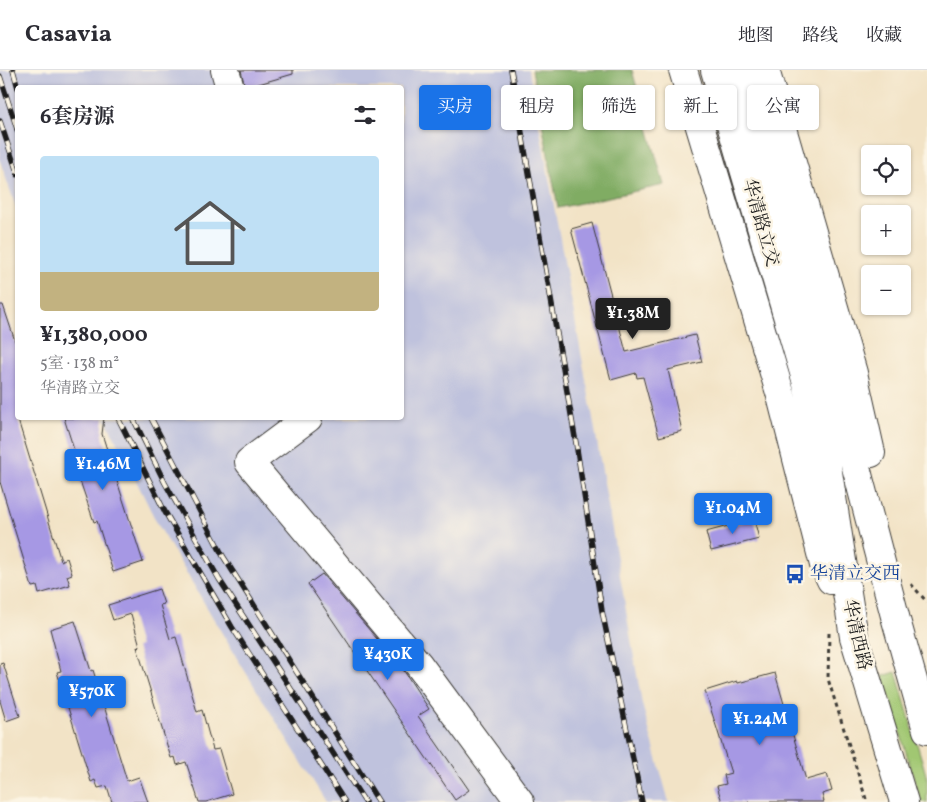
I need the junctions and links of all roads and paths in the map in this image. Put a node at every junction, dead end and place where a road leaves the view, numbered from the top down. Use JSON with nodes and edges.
{"nodes":[{"id":1,"x":225,"y":70,"type":"edge"},
{"id":2,"x":683,"y":70,"type":"edge"},
{"id":3,"x":715,"y":70,"type":"edge"},
{"id":4,"x":741,"y":70,"type":"edge"},
{"id":5,"x":765,"y":70,"type":"edge"},
{"id":6,"x":229,"y":85,"type":"edge"},
{"id":7,"x":819,"y":376,"type":"junction"},
{"id":8,"x":305,"y":420,"type":"edge"},
{"id":9,"x":896,"y":620,"type":"junction"},
{"id":10,"x":841,"y":635,"type":"junction"},
{"id":11,"x":927,"y":730,"type":"edge"},
{"id":12,"x":520,"y":802,"type":"edge"},
{"id":13,"x":867,"y":802,"type":"edge"},
{"id":14,"x":904,"y":802,"type":"edge"}],
"edges":[{"from":1,"to":6,"type":"main road"},
{"from":2,"to":10,"type":"main road"},
{"from":3,"to":7,"type":"main road","name":"华清路立交"},
{"from":4,"to":7,"type":"main road","name":"华清路立交"},
{"from":5,"to":9,"type":"main road"},
{"from":7,"to":9,"type":"main road"},
{"from":7,"to":10,"type":"main road","name":"华清西路"},
{"from":8,"to":12,"type":"main road"},
{"from":9,"to":11,"type":"main road"},
{"from":10,"to":13,"type":"path"},
{"from":10,"to":14,"type":"main road","name":"华清西路"}]}
